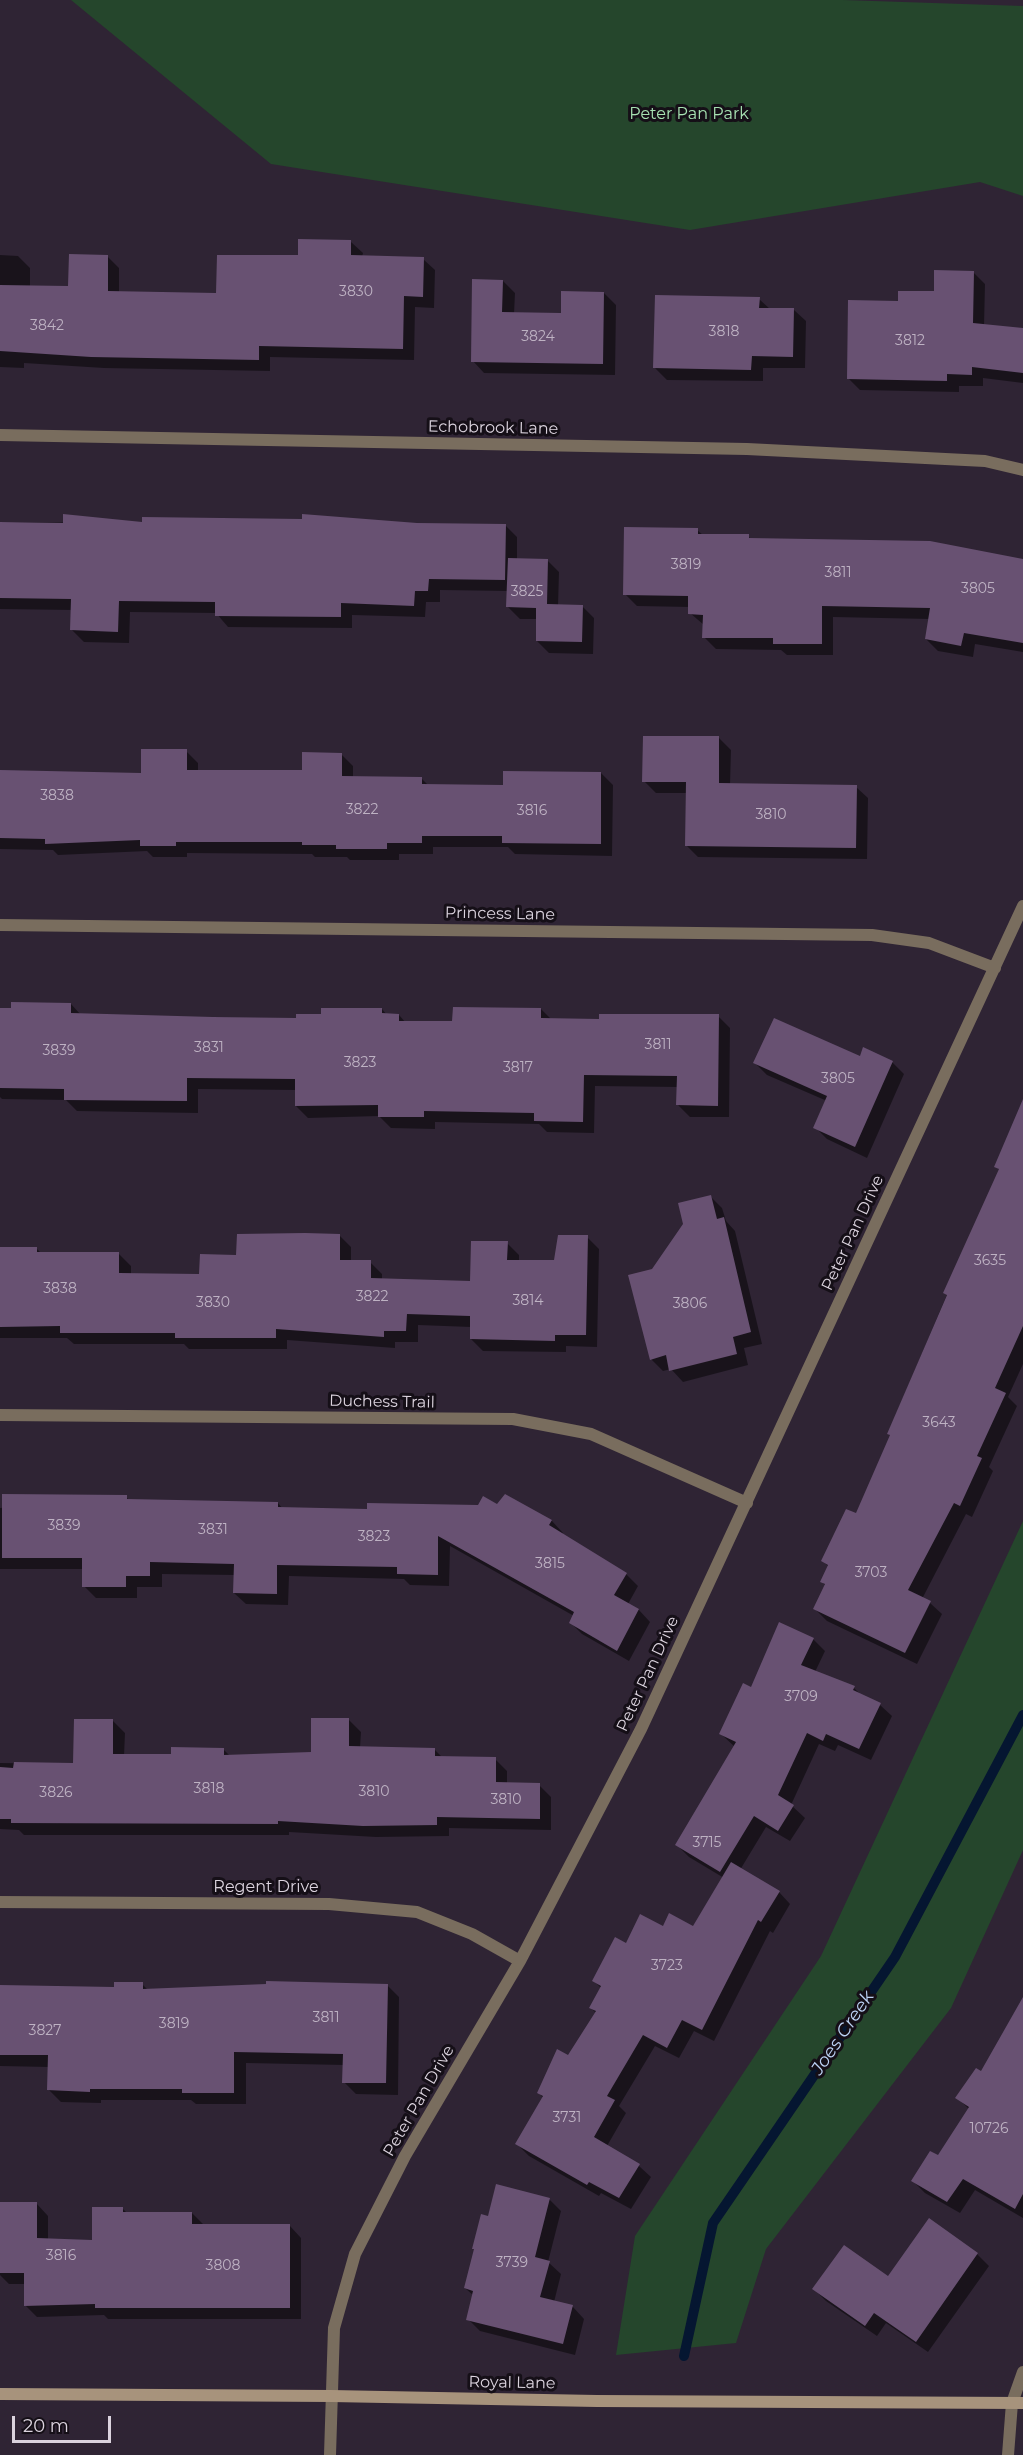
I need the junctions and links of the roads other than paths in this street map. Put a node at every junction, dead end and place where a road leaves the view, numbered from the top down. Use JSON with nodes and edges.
{"nodes":[{"id":1,"x":0,"y":435,"type":"edge"},
{"id":2,"x":1023,"y":470,"type":"edge"},
{"id":3,"x":1023,"y":906,"type":"edge"},
{"id":4,"x":0,"y":925,"type":"edge"},
{"id":5,"x":995,"y":968,"type":"junction"},
{"id":6,"x":0,"y":1415,"type":"edge"},
{"id":7,"x":747,"y":1503,"type":"junction"},
{"id":8,"x":0,"y":1902,"type":"edge"},
{"id":9,"x":520,"y":1960,"type":"junction"},
{"id":10,"x":1023,"y":2372,"type":"edge"},
{"id":11,"x":0,"y":2394,"type":"edge"},
{"id":12,"x":331,"y":2396,"type":"junction"},
{"id":13,"x":1018,"y":2403,"type":"edge"},
{"id":14,"x":330,"y":2455,"type":"edge"},
{"id":15,"x":1008,"y":2455,"type":"edge"}],
"edges":[{"from":1,"to":2,"type":"street","name":"Echobrook Lane"},
{"from":3,"to":5,"type":"street","name":"Peter Pan Drive"},
{"from":4,"to":5,"type":"street","name":"Princess Lane"},
{"from":5,"to":7,"type":"street","name":"Peter Pan Drive"},
{"from":6,"to":7,"type":"street","name":"Duchess Trail"},
{"from":7,"to":9,"type":"street","name":"Peter Pan Drive"},
{"from":8,"to":9,"type":"street","name":"Regent Drive"},
{"from":9,"to":12,"type":"street","name":"Peter Pan Drive"},
{"from":10,"to":13,"type":"street"},
{"from":11,"to":12,"type":"main road","name":"Royal Lane"},
{"from":12,"to":13,"type":"main road","name":"Royal Lane"},
{"from":12,"to":14,"type":"street","name":"Peter Pan Drive"},
{"from":13,"to":15,"type":"street"}]}
